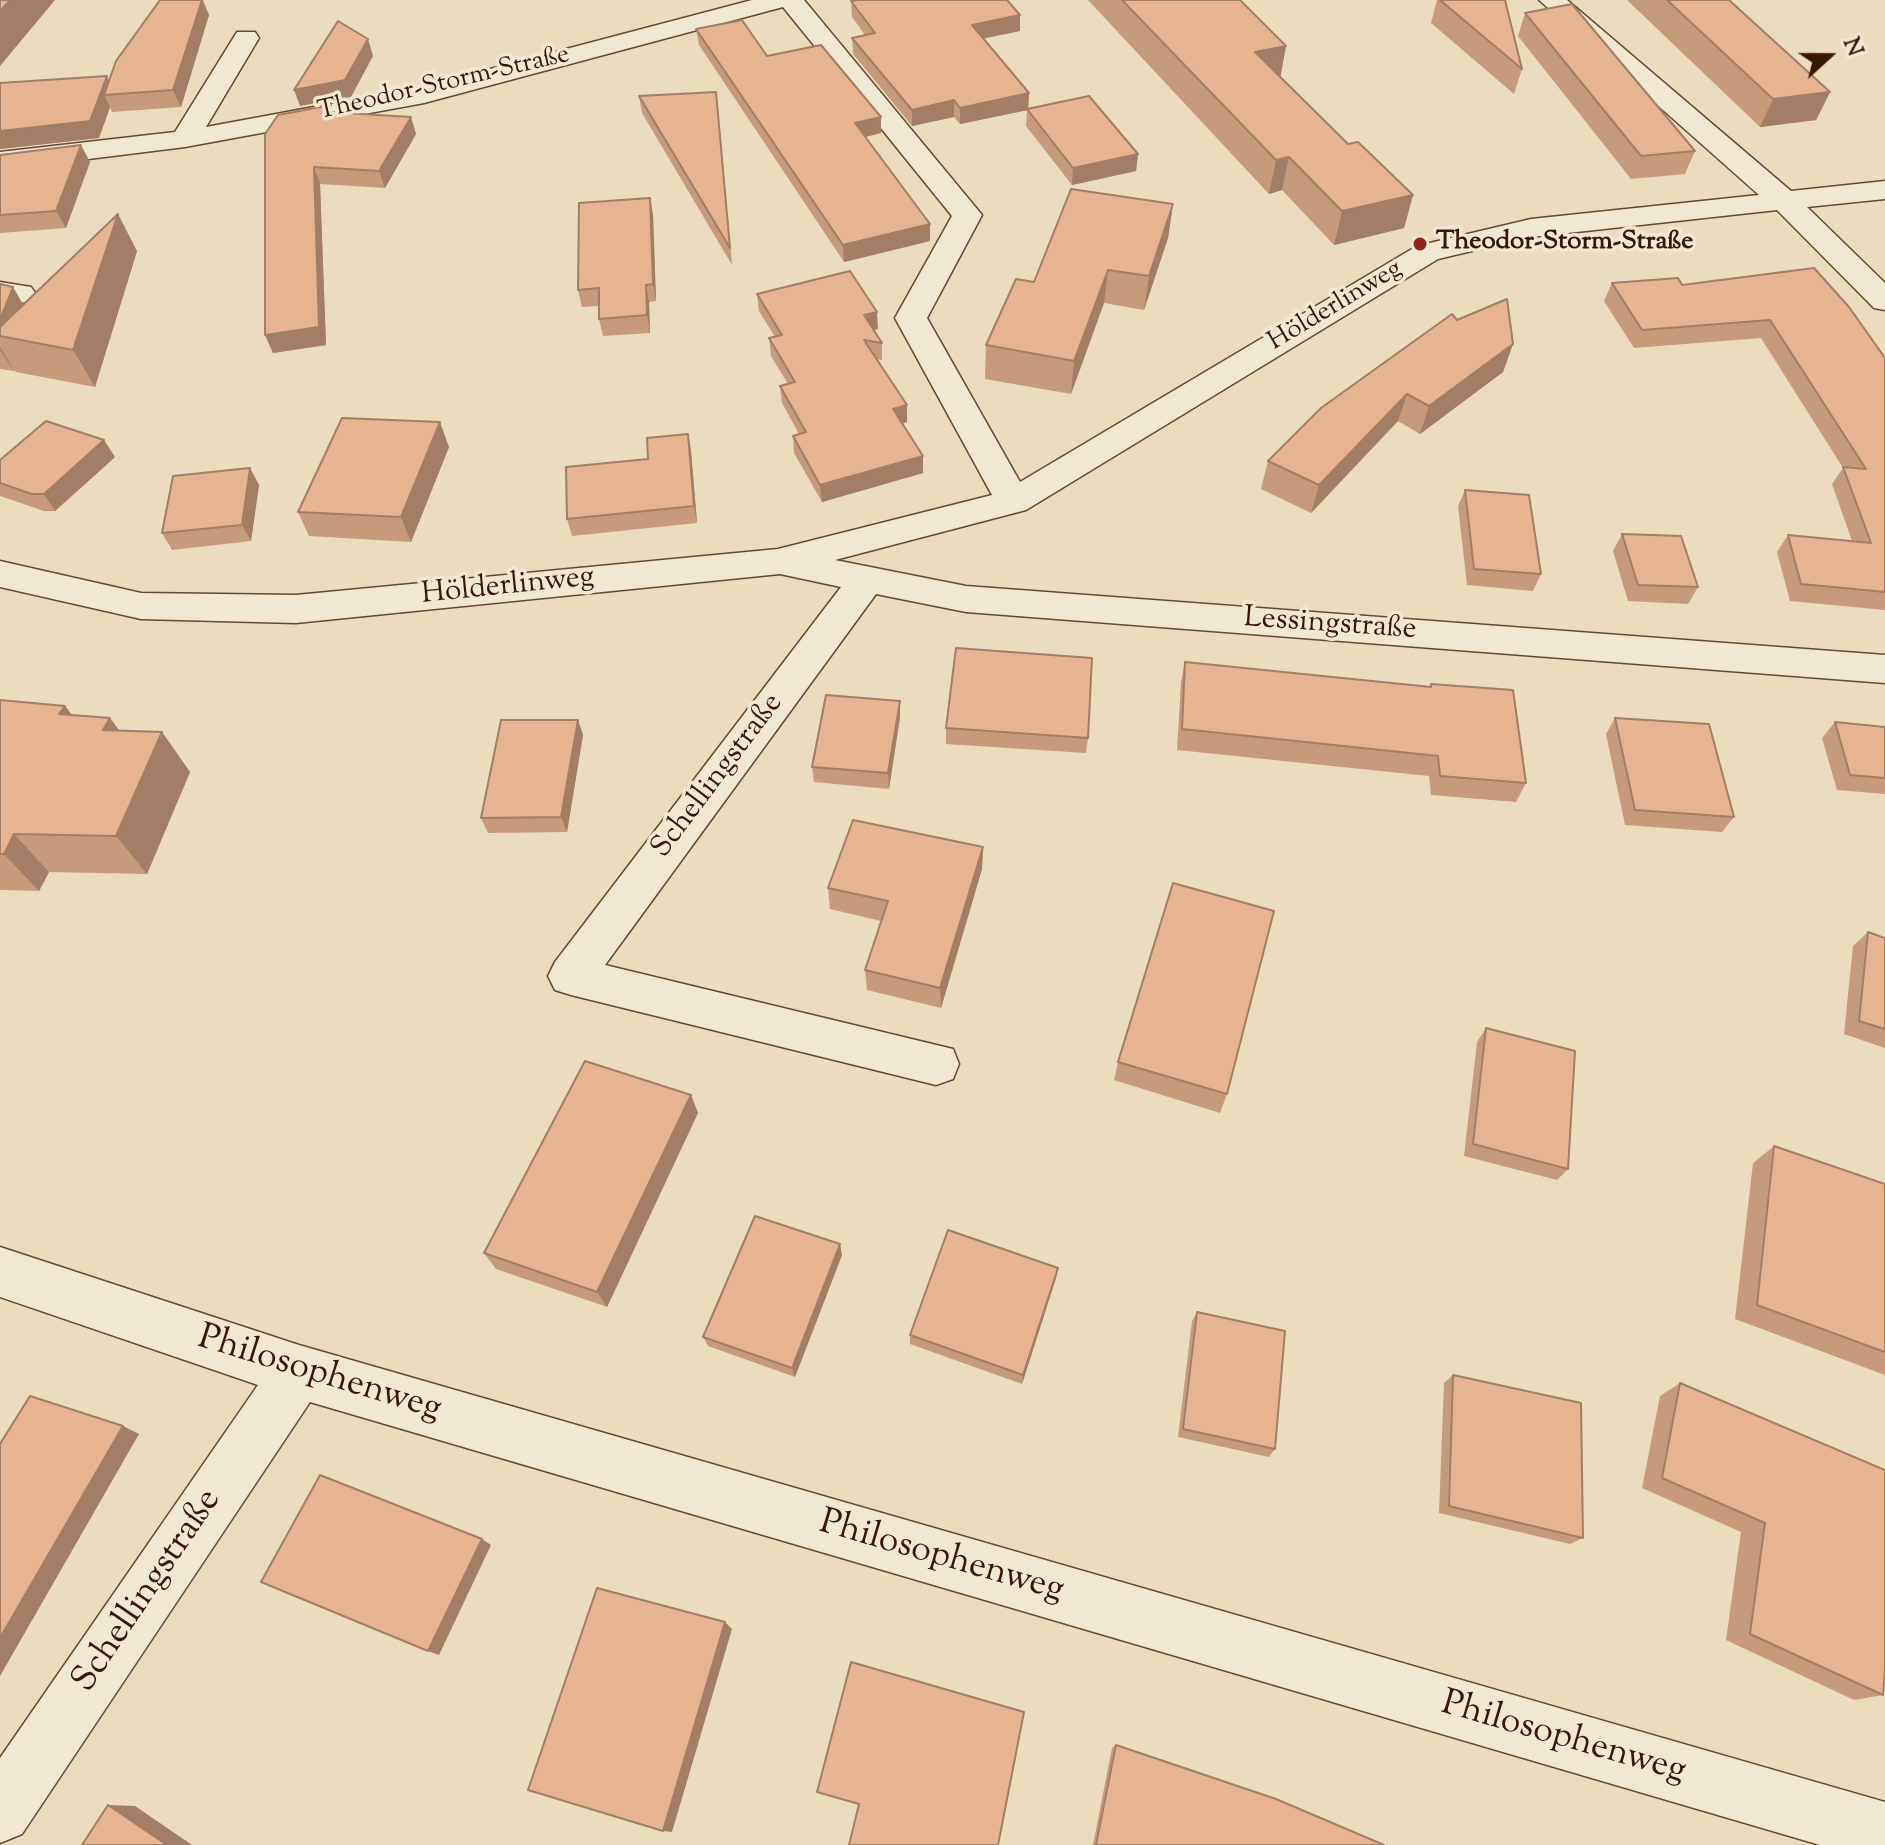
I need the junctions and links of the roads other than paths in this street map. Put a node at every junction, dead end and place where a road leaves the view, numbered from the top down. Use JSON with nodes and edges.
{"nodes":[{"id":1,"x":781,"y":0,"type":"edge"},
{"id":2,"x":791,"y":0,"type":"edge"},
{"id":3,"x":1552,"y":0,"type":"edge"},
{"id":4,"x":736,"y":5,"type":"edge"},
{"id":5,"x":246,"y":38,"type":"dead end"},
{"id":6,"x":185,"y":139,"type":"junction"},
{"id":7,"x":0,"y":161,"type":"edge"},
{"id":8,"x":1885,"y":190,"type":"edge"},
{"id":9,"x":1783,"y":200,"type":"junction"},
{"id":10,"x":1885,"y":301,"type":"edge"},
{"id":11,"x":1013,"y":502,"type":"junction"},
{"id":12,"x":778,"y":562,"type":"junction"},
{"id":13,"x":0,"y":574,"type":"edge"},
{"id":14,"x":867,"y":579,"type":"junction"},
{"id":15,"x":1885,"y":669,"type":"edge"},
{"id":16,"x":936,"y":1064,"type":"dead end"},
{"id":17,"x":0,"y":1272,"type":"edge"},
{"id":18,"x":299,"y":1372,"type":"junction"},
{"id":19,"x":0,"y":1812,"type":"edge"},
{"id":20,"x":1885,"y":1833,"type":"edge"}],
"edges":[{"from":1,"to":4,"type":"street","name":"Theodor-Storm-Straße"},
{"from":2,"to":11,"type":"street"},
{"from":3,"to":9,"type":"street"},
{"from":4,"to":6,"type":"street","name":"Theodor-Storm-Straße"},
{"from":5,"to":6,"type":"street"},
{"from":6,"to":7,"type":"street","name":"Theodor-Storm-Straße"},
{"from":8,"to":9,"type":"street","name":"Hölderlinweg"},
{"from":9,"to":10,"type":"street"},
{"from":9,"to":11,"type":"street","name":"Hölderlinweg"},
{"from":11,"to":12,"type":"street","name":"Hölderlinweg"},
{"from":12,"to":13,"type":"street","name":"Hölderlinweg"},
{"from":12,"to":14,"type":"street","name":"Lessingstraße"},
{"from":14,"to":15,"type":"street","name":"Lessingstraße"},
{"from":14,"to":16,"type":"street","name":"Schellingstraße"},
{"from":17,"to":18,"type":"street","name":"Philosophenweg"},
{"from":18,"to":19,"type":"street","name":"Schellingstraße"},
{"from":18,"to":20,"type":"street","name":"Philosophenweg"}]}
